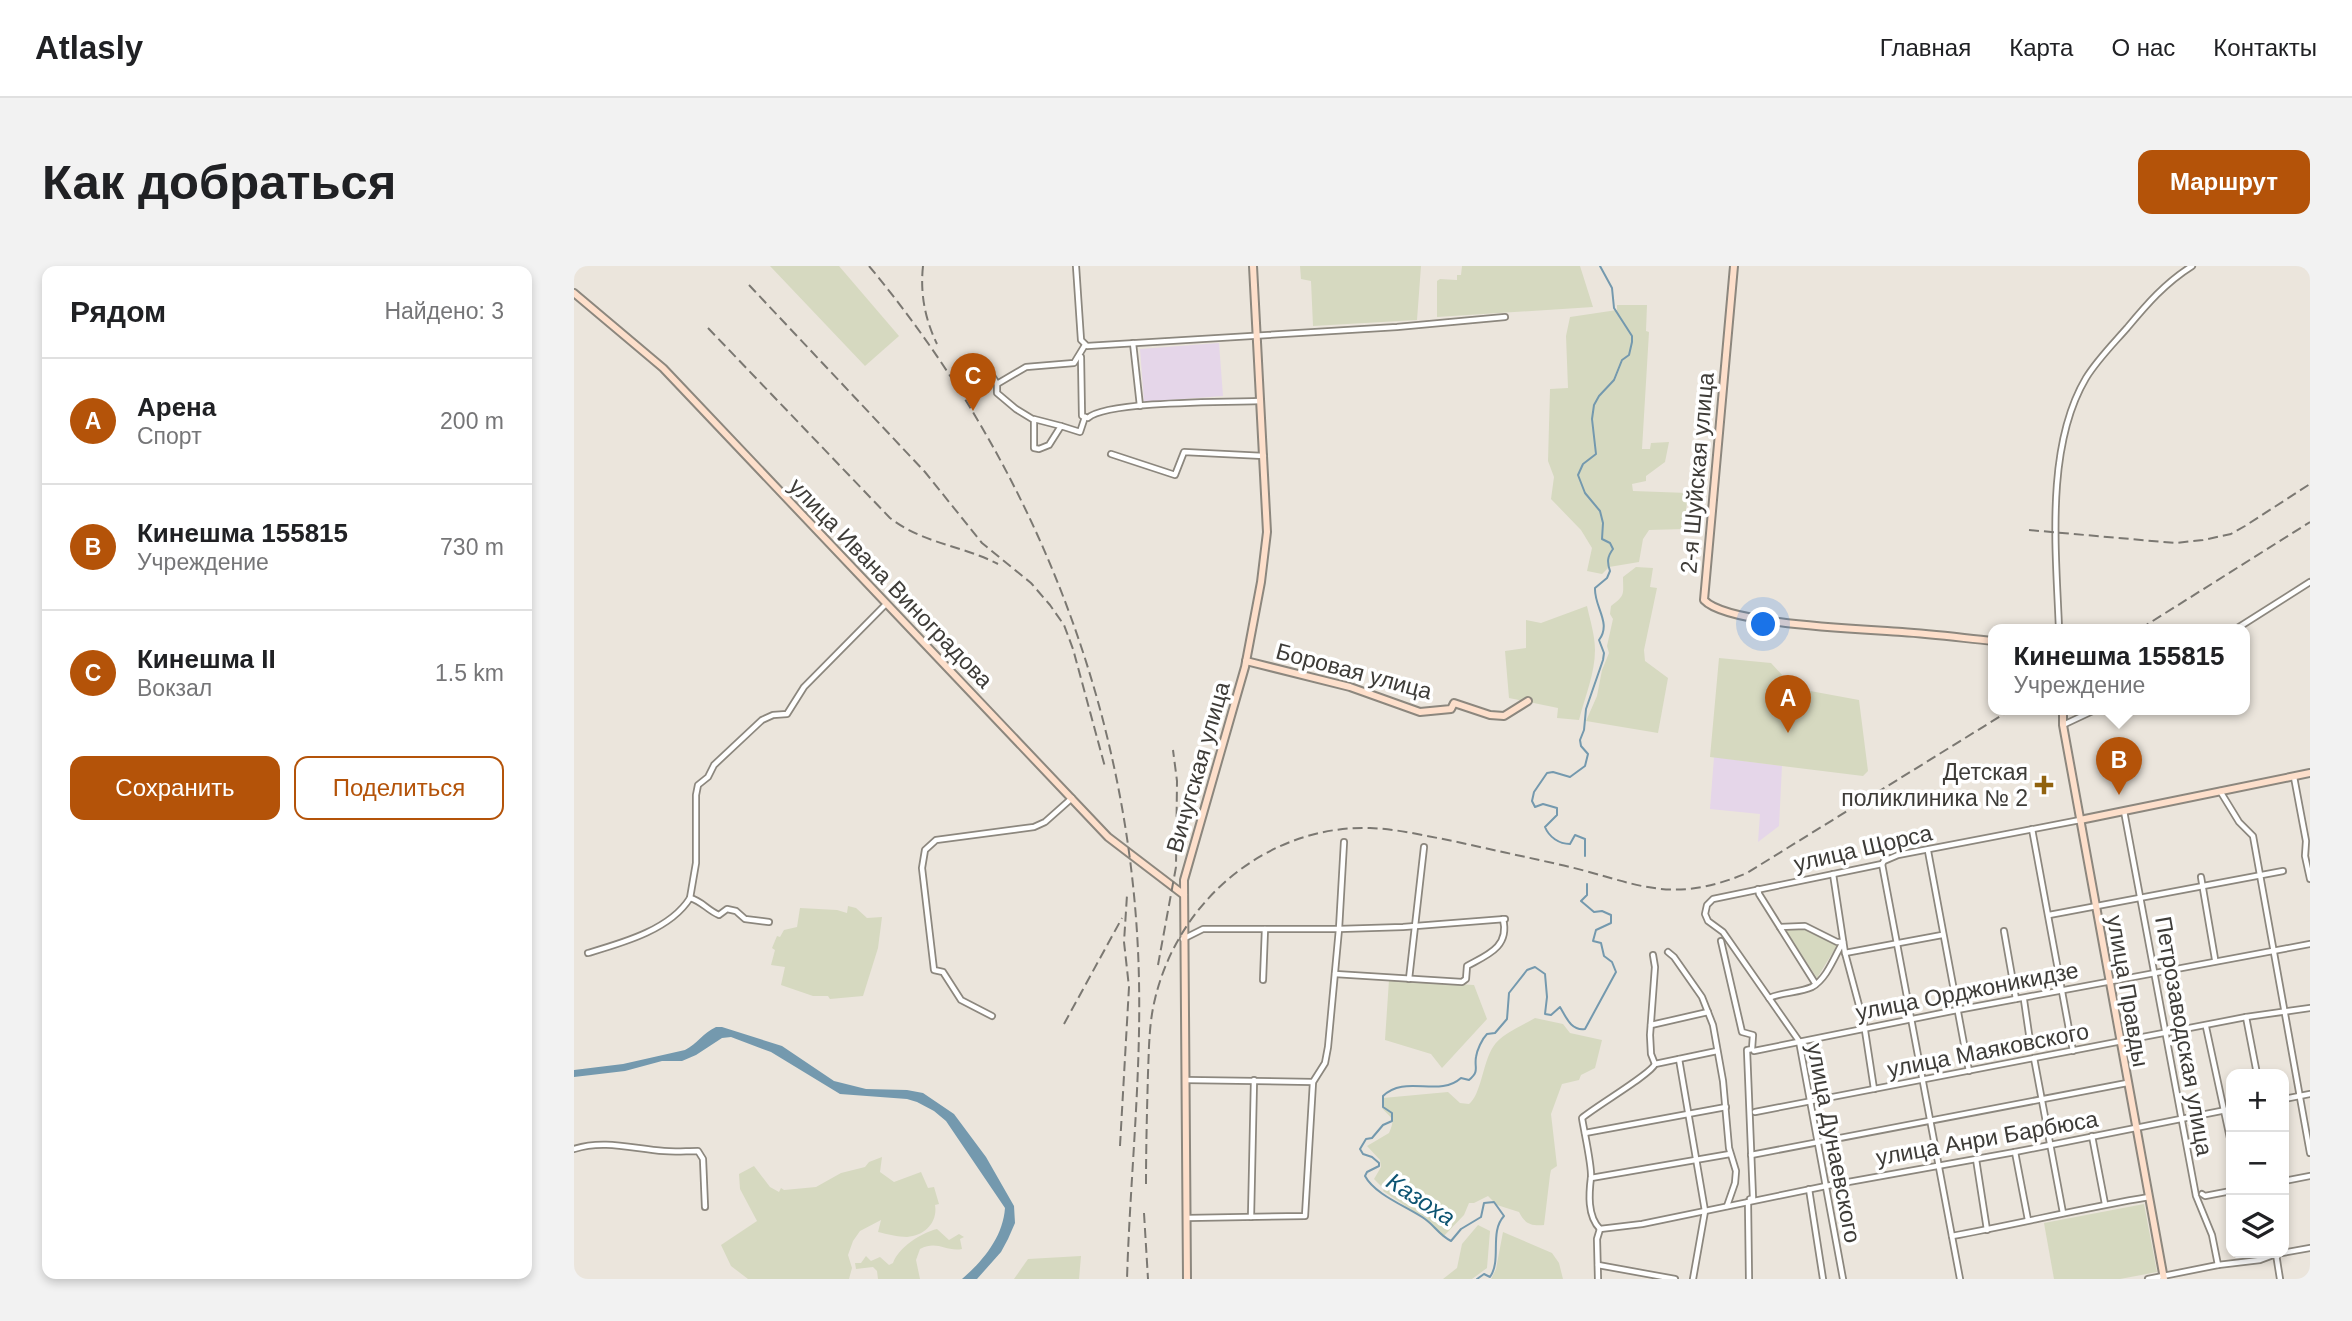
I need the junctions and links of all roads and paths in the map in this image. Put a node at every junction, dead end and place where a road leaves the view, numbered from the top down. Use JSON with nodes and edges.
{"nodes":[{"id":1,"x":1076,"y":266,"type":"edge"},
{"id":2,"x":1254,"y":266,"type":"edge"},
{"id":3,"x":1734,"y":266,"type":"edge"},
{"id":4,"x":2192,"y":266,"type":"edge"},
{"id":5,"x":574,"y":293,"type":"edge"},
{"id":6,"x":1505,"y":317,"type":"dead end"},
{"id":7,"x":1258,"y":335,"type":"junction"},
{"id":8,"x":1133,"y":343,"type":"junction"},
{"id":9,"x":1086,"y":346,"type":"junction"},
{"id":10,"x":1081,"y":357,"type":"dead end"},
{"id":11,"x":988,"y":369,"type":"dead end"},
{"id":12,"x":997,"y":384,"type":"junction"},
{"id":13,"x":1261,"y":401,"type":"junction"},
{"id":14,"x":1140,"y":406,"type":"junction"},
{"id":15,"x":1086,"y":418,"type":"junction"},
{"id":16,"x":1033,"y":419,"type":"junction"},
{"id":17,"x":1061,"y":426,"type":"junction"},
{"id":18,"x":1111,"y":454,"type":"dead end"},
{"id":19,"x":1265,"y":456,"type":"junction"},
{"id":20,"x":2310,"y":582,"type":"edge"},
{"id":21,"x":886,"y":604,"type":"junction"},
{"id":22,"x":2059,"y":624,"type":"edge"},
{"id":23,"x":2244,"y":624,"type":"edge"},
{"id":24,"x":1988,"y":641,"type":"edge"},
{"id":25,"x":1247,"y":662,"type":"junction"},
{"id":26,"x":1528,"y":701,"type":"dead end"},
{"id":27,"x":2063,"y":715,"type":"edge"},
{"id":28,"x":2084,"y":715,"type":"edge"},
{"id":29,"x":2063,"y":725,"type":"junction"},
{"id":30,"x":2310,"y":773,"type":"edge"},
{"id":31,"x":2294,"y":776,"type":"junction"},
{"id":32,"x":2220,"y":791,"type":"junction"},
{"id":33,"x":1072,"y":798,"type":"junction"},
{"id":34,"x":2124,"y":811,"type":"junction"},
{"id":35,"x":2080,"y":820,"type":"junction"},
{"id":36,"x":2032,"y":830,"type":"junction"},
{"id":37,"x":1343,"y":842,"type":"dead end"},
{"id":38,"x":1424,"y":847,"type":"dead end"},
{"id":39,"x":1928,"y":851,"type":"junction"},
{"id":40,"x":2309,"y":851,"type":"edge"},
{"id":41,"x":1882,"y":864,"type":"junction"},
{"id":42,"x":2283,"y":871,"type":"dead end"},
{"id":43,"x":1833,"y":874,"type":"junction"},
{"id":44,"x":2259,"y":876,"type":"junction"},
{"id":45,"x":2201,"y":877,"type":"dead end"},
{"id":46,"x":2310,"y":879,"type":"edge"},
{"id":47,"x":2202,"y":886,"type":"junction"},
{"id":48,"x":1758,"y":889,"type":"junction"},
{"id":49,"x":1184,"y":895,"type":"junction"},
{"id":50,"x":690,"y":898,"type":"junction"},
{"id":51,"x":2140,"y":898,"type":"junction"},
{"id":52,"x":2095,"y":906,"type":"junction"},
{"id":53,"x":2049,"y":915,"type":"junction"},
{"id":54,"x":1706,"y":918,"type":"joint"},
{"id":55,"x":769,"y":922,"type":"dead end"},
{"id":56,"x":1415,"y":926,"type":"junction"},
{"id":57,"x":1780,"y":927,"type":"junction"},
{"id":58,"x":1265,"y":929,"type":"junction"},
{"id":59,"x":1339,"y":929,"type":"junction"},
{"id":60,"x":2004,"y":931,"type":"dead end"},
{"id":61,"x":1942,"y":935,"type":"junction"},
{"id":62,"x":1183,"y":939,"type":"junction"},
{"id":63,"x":1721,"y":941,"type":"dead end"},
{"id":64,"x":1843,"y":942,"type":"junction"},
{"id":65,"x":1897,"y":943,"type":"junction"},
{"id":66,"x":2310,"y":944,"type":"edge"},
{"id":67,"x":1668,"y":952,"type":"dead end"},
{"id":68,"x":2274,"y":952,"type":"junction"},
{"id":69,"x":588,"y":953,"type":"dead end"},
{"id":70,"x":1845,"y":953,"type":"junction"},
{"id":71,"x":1653,"y":956,"type":"dead end"},
{"id":72,"x":2215,"y":959,"type":"dead end"},
{"id":73,"x":2155,"y":973,"type":"junction"},
{"id":74,"x":1335,"y":974,"type":"junction"},
{"id":75,"x":1409,"y":979,"type":"junction"},
{"id":76,"x":1263,"y":980,"type":"dead end"},
{"id":77,"x":2108,"y":981,"type":"junction"},
{"id":78,"x":1815,"y":984,"type":"junction"},
{"id":79,"x":2063,"y":990,"type":"junction"},
{"id":80,"x":1769,"y":998,"type":"junction"},
{"id":81,"x":2016,"y":999,"type":"junction"},
{"id":82,"x":2024,"y":1000,"type":"dead end"},
{"id":83,"x":2310,"y":1007,"type":"edge"},
{"id":84,"x":1957,"y":1010,"type":"junction"},
{"id":85,"x":1708,"y":1012,"type":"junction"},
{"id":86,"x":2285,"y":1012,"type":"junction"},
{"id":87,"x":992,"y":1016,"type":"dead end"},
{"id":88,"x":2246,"y":1017,"type":"junction"},
{"id":89,"x":1911,"y":1019,"type":"junction"},
{"id":90,"x":1651,"y":1025,"type":"junction"},
{"id":91,"x":2206,"y":1027,"type":"junction"},
{"id":92,"x":1864,"y":1029,"type":"junction"},
{"id":93,"x":2166,"y":1034,"type":"junction"},
{"id":94,"x":1800,"y":1041,"type":"junction"},
{"id":95,"x":2030,"y":1041,"type":"dead end"},
{"id":96,"x":2120,"y":1043,"type":"junction"},
{"id":97,"x":1717,"y":1051,"type":"junction"},
{"id":98,"x":1755,"y":1051,"type":"dead end"},
{"id":99,"x":2073,"y":1051,"type":"junction"},
{"id":100,"x":2034,"y":1058,"type":"junction"},
{"id":101,"x":1679,"y":1059,"type":"junction"},
{"id":102,"x":1655,"y":1064,"type":"junction"},
{"id":103,"x":2256,"y":1069,"type":"edge"},
{"id":104,"x":1969,"y":1071,"type":"junction"},
{"id":105,"x":1186,"y":1080,"type":"junction"},
{"id":106,"x":1254,"y":1080,"type":"junction"},
{"id":107,"x":1922,"y":1080,"type":"junction"},
{"id":108,"x":1314,"y":1082,"type":"junction"},
{"id":109,"x":2127,"y":1083,"type":"junction"},
{"id":110,"x":1874,"y":1089,"type":"junction"},
{"id":111,"x":2310,"y":1094,"type":"edge"},
{"id":112,"x":2300,"y":1096,"type":"junction"},
{"id":113,"x":2289,"y":1098,"type":"edge"},
{"id":114,"x":2041,"y":1099,"type":"junction"},
{"id":115,"x":1811,"y":1101,"type":"junction"},
{"id":116,"x":1726,"y":1107,"type":"junction"},
{"id":117,"x":2223,"y":1110,"type":"junction"},
{"id":118,"x":2226,"y":1110,"type":"edge"},
{"id":119,"x":1755,"y":1112,"type":"dead end"},
{"id":120,"x":1688,"y":1113,"type":"junction"},
{"id":121,"x":2181,"y":1119,"type":"junction"},
{"id":122,"x":1929,"y":1120,"type":"junction"},
{"id":123,"x":2136,"y":1128,"type":"junction"},
{"id":124,"x":2228,"y":1132,"type":"edge"},
{"id":125,"x":1585,"y":1133,"type":"junction"},
{"id":126,"x":2092,"y":1136,"type":"junction"},
{"id":127,"x":1817,"y":1142,"type":"junction"},
{"id":128,"x":2050,"y":1145,"type":"junction"},
{"id":129,"x":574,"y":1149,"type":"edge"},
{"id":130,"x":2015,"y":1152,"type":"junction"},
{"id":131,"x":2310,"y":1153,"type":"edge"},
{"id":132,"x":1730,"y":1154,"type":"junction"},
{"id":133,"x":1751,"y":1155,"type":"junction"},
{"id":134,"x":1696,"y":1159,"type":"junction"},
{"id":135,"x":1976,"y":1159,"type":"junction"},
{"id":136,"x":1940,"y":1164,"type":"junction"},
{"id":137,"x":2310,"y":1176,"type":"edge"},
{"id":138,"x":1591,"y":1178,"type":"junction"},
{"id":139,"x":2289,"y":1180,"type":"edge"},
{"id":140,"x":1826,"y":1185,"type":"junction"},
{"id":141,"x":1809,"y":1189,"type":"junction"},
{"id":142,"x":2226,"y":1192,"type":"edge"},
{"id":143,"x":2202,"y":1194,"type":"dead end"},
{"id":144,"x":2149,"y":1197,"type":"junction"},
{"id":145,"x":1733,"y":1201,"type":"dead end"},
{"id":146,"x":1748,"y":1202,"type":"junction"},
{"id":147,"x":2105,"y":1204,"type":"junction"},
{"id":148,"x":1727,"y":1206,"type":"junction"},
{"id":149,"x":705,"y":1207,"type":"dead end"},
{"id":150,"x":1705,"y":1211,"type":"junction"},
{"id":151,"x":2063,"y":1213,"type":"junction"},
{"id":152,"x":1251,"y":1217,"type":"junction"},
{"id":153,"x":1187,"y":1219,"type":"junction"},
{"id":154,"x":2028,"y":1220,"type":"junction"},
{"id":155,"x":1600,"y":1229,"type":"junction"},
{"id":156,"x":1987,"y":1230,"type":"junction"},
{"id":157,"x":1952,"y":1236,"type":"junction"},
{"id":158,"x":2310,"y":1248,"type":"edge"},
{"id":159,"x":2289,"y":1252,"type":"edge"},
{"id":160,"x":2265,"y":1258,"type":"edge"},
{"id":161,"x":2277,"y":1258,"type":"edge"},
{"id":162,"x":1598,"y":1265,"type":"junction"},
{"id":163,"x":2218,"y":1265,"type":"junction"},
{"id":164,"x":2164,"y":1278,"type":"edge"},
{"id":165,"x":1187,"y":1279,"type":"edge"},
{"id":166,"x":1598,"y":1279,"type":"edge"},
{"id":167,"x":1675,"y":1279,"type":"edge"},
{"id":168,"x":1693,"y":1279,"type":"edge"},
{"id":169,"x":1749,"y":1279,"type":"edge"},
{"id":170,"x":1823,"y":1279,"type":"edge"},
{"id":171,"x":1843,"y":1279,"type":"edge"},
{"id":172,"x":1960,"y":1279,"type":"edge"},
{"id":173,"x":2148,"y":1279,"type":"edge"},
{"id":174,"x":2280,"y":1279,"type":"edge"}],
"edges":[{"from":1,"to":9,"type":"street"},
{"from":2,"to":7,"type":"street","name":"Вичугская улица"},
{"from":3,"to":24,"type":"street","name":"2-я Шуйская улица"},
{"from":4,"to":22,"type":"street"},
{"from":5,"to":21,"type":"street","name":"улица Ивана Виноградова"},
{"from":6,"to":7,"type":"street"},
{"from":7,"to":8,"type":"street"},
{"from":7,"to":13,"type":"street","name":"Вичугская улица"},
{"from":8,"to":9,"type":"street"},
{"from":8,"to":14,"type":"street"},
{"from":9,"to":12,"type":"street"},
{"from":10,"to":15,"type":"street"},
{"from":11,"to":12,"type":"street"},
{"from":12,"to":16,"type":"street"},
{"from":13,"to":14,"type":"street"},
{"from":13,"to":19,"type":"street","name":"Вичугская улица"},
{"from":14,"to":15,"type":"street"},
{"from":15,"to":17,"type":"street"},
{"from":16,"to":17,"type":"street"},
{"from":16,"to":17,"type":"street"},
{"from":18,"to":19,"type":"street"},
{"from":19,"to":25,"type":"street","name":"Вичугская улица"},
{"from":20,"to":23,"type":"street"},
{"from":21,"to":33,"type":"street","name":"улица Ивана Виноградова"},
{"from":21,"to":50,"type":"street"},
{"from":25,"to":26,"type":"street","name":"Боровая улица"},
{"from":25,"to":49,"type":"street","name":"Вичугская улица"},
{"from":27,"to":29,"type":"street","name":"улица Правды"},
{"from":28,"to":29,"type":"street"},
{"from":29,"to":35,"type":"street","name":"улица Правды"},
{"from":30,"to":31,"type":"street","name":"улица Щорса"},
{"from":31,"to":32,"type":"street","name":"улица Щорса"},
{"from":31,"to":40,"type":"street"},
{"from":32,"to":34,"type":"street","name":"улица Щорса"},
{"from":32,"to":44,"type":"street"},
{"from":33,"to":49,"type":"street","name":"улица Ивана Виноградова"},
{"from":33,"to":87,"type":"street"},
{"from":34,"to":35,"type":"street","name":"улица Щорса"},
{"from":34,"to":51,"type":"street","name":"Петрозаводская улица"},
{"from":35,"to":36,"type":"street","name":"улица Щорса"},
{"from":35,"to":52,"type":"street","name":"улица Правды"},
{"from":36,"to":39,"type":"street","name":"улица Щорса"},
{"from":36,"to":53,"type":"street"},
{"from":37,"to":59,"type":"street"},
{"from":38,"to":56,"type":"street"},
{"from":39,"to":41,"type":"street","name":"улица Щорса"},
{"from":39,"to":61,"type":"street"},
{"from":40,"to":46,"type":"street"},
{"from":41,"to":43,"type":"street","name":"улица Щорса"},
{"from":41,"to":65,"type":"street"},
{"from":42,"to":44,"type":"street"},
{"from":43,"to":48,"type":"street","name":"улица Щорса"},
{"from":43,"to":64,"type":"street"},
{"from":44,"to":47,"type":"street"},
{"from":44,"to":68,"type":"street"},
{"from":45,"to":47,"type":"street"},
{"from":47,"to":51,"type":"street"},
{"from":47,"to":72,"type":"street"},
{"from":48,"to":54,"type":"street","name":"улица Щорса"},
{"from":48,"to":57,"type":"street"},
{"from":49,"to":62,"type":"street","name":"Вичугская улица"},
{"from":50,"to":55,"type":"street"},
{"from":50,"to":69,"type":"street"},
{"from":51,"to":52,"type":"street"},
{"from":51,"to":73,"type":"street","name":"Петрозаводская улица"},
{"from":52,"to":53,"type":"street"},
{"from":52,"to":77,"type":"street","name":"улица Правды"},
{"from":53,"to":79,"type":"street"},
{"from":54,"to":80,"type":"street","name":"улица Дунаевского"},
{"from":56,"to":59,"type":"street"},
{"from":56,"to":75,"type":"street"},
{"from":56,"to":75,"type":"street"},
{"from":57,"to":64,"type":"street"},
{"from":57,"to":78,"type":"street"},
{"from":58,"to":59,"type":"street"},
{"from":58,"to":62,"type":"street"},
{"from":58,"to":76,"type":"street"},
{"from":59,"to":74,"type":"street"},
{"from":60,"to":81,"type":"street"},
{"from":61,"to":65,"type":"street"},
{"from":61,"to":84,"type":"street"},
{"from":62,"to":105,"type":"street","name":"Вичугская улица"},
{"from":63,"to":133,"type":"street"},
{"from":64,"to":70,"type":"street"},
{"from":64,"to":78,"type":"street"},
{"from":65,"to":70,"type":"street"},
{"from":65,"to":89,"type":"street"},
{"from":66,"to":68,"type":"street","name":"улица Орджоникидзе"},
{"from":67,"to":85,"type":"street"},
{"from":68,"to":73,"type":"street","name":"улица Орджоникидзе"},
{"from":68,"to":86,"type":"street"},
{"from":70,"to":92,"type":"street"},
{"from":71,"to":90,"type":"street"},
{"from":73,"to":77,"type":"street","name":"улица Орджоникидзе"},
{"from":73,"to":93,"type":"street","name":"Петрозаводская улица"},
{"from":74,"to":75,"type":"street"},
{"from":74,"to":108,"type":"street"},
{"from":77,"to":79,"type":"street","name":"улица Орджоникидзе"},
{"from":77,"to":96,"type":"street","name":"улица Правды"},
{"from":78,"to":80,"type":"street"},
{"from":79,"to":81,"type":"street","name":"улица Орджоникидзе"},
{"from":79,"to":99,"type":"street"},
{"from":80,"to":94,"type":"street","name":"улица Дунаевского"},
{"from":81,"to":84,"type":"street","name":"улица Орджоникидзе"},
{"from":82,"to":95,"type":"street"},
{"from":83,"to":86,"type":"street","name":"улица Маяковского"},
{"from":84,"to":89,"type":"street","name":"улица Орджоникидзе"},
{"from":84,"to":104,"type":"street"},
{"from":85,"to":90,"type":"street"},
{"from":85,"to":97,"type":"street"},
{"from":86,"to":88,"type":"street","name":"улица Маяковского"},
{"from":86,"to":112,"type":"street"},
{"from":88,"to":91,"type":"street","name":"улица Маяковского"},
{"from":88,"to":103,"type":"street"},
{"from":89,"to":92,"type":"street","name":"улица Орджоникидзе"},
{"from":89,"to":107,"type":"street"},
{"from":90,"to":102,"type":"street"},
{"from":91,"to":93,"type":"street","name":"улица Маяковского"},
{"from":91,"to":117,"type":"street"},
{"from":92,"to":94,"type":"street","name":"улица Орджоникидзе"},
{"from":92,"to":110,"type":"street"},
{"from":93,"to":96,"type":"street","name":"улица Маяковского"},
{"from":93,"to":121,"type":"street","name":"Петрозаводская улица"},
{"from":94,"to":98,"type":"street","name":"улица Орджоникидзе"},
{"from":94,"to":115,"type":"street","name":"улица Дунаевского"},
{"from":96,"to":99,"type":"street","name":"улица Маяковского"},
{"from":96,"to":109,"type":"street","name":"улица Правды"},
{"from":97,"to":101,"type":"street"},
{"from":97,"to":116,"type":"street"},
{"from":99,"to":100,"type":"street","name":"улица Маяковского"},
{"from":100,"to":104,"type":"street","name":"улица Маяковского"},
{"from":100,"to":114,"type":"street"},
{"from":101,"to":102,"type":"street"},
{"from":101,"to":120,"type":"street"},
{"from":102,"to":125,"type":"street"},
{"from":104,"to":107,"type":"street","name":"улица Маяковского"},
{"from":105,"to":106,"type":"street"},
{"from":105,"to":153,"type":"street","name":"Вичугская улица"},
{"from":106,"to":108,"type":"street"},
{"from":106,"to":152,"type":"street"},
{"from":107,"to":110,"type":"street","name":"улица Маяковского"},
{"from":107,"to":122,"type":"street"},
{"from":108,"to":152,"type":"street"},
{"from":109,"to":114,"type":"street"},
{"from":109,"to":123,"type":"street","name":"улица Правды"},
{"from":110,"to":115,"type":"street","name":"улица Маяковского"},
{"from":111,"to":112,"type":"street"},
{"from":112,"to":113,"type":"street"},
{"from":112,"to":131,"type":"street"},
{"from":114,"to":122,"type":"street"},
{"from":114,"to":128,"type":"street"},
{"from":115,"to":119,"type":"street","name":"улица Маяковского"},
{"from":115,"to":127,"type":"street","name":"улица Дунаевского"},
{"from":116,"to":120,"type":"street"},
{"from":116,"to":132,"type":"street"},
{"from":117,"to":118,"type":"street","name":"улица Анри Барбюса"},
{"from":117,"to":121,"type":"street","name":"улица Анри Барбюса"},
{"from":117,"to":124,"type":"street"},
{"from":120,"to":125,"type":"street"},
{"from":120,"to":134,"type":"street"},
{"from":121,"to":123,"type":"street","name":"улица Анри Барбюса"},
{"from":121,"to":163,"type":"street","name":"Петрозаводская улица"},
{"from":122,"to":127,"type":"street"},
{"from":122,"to":136,"type":"street"},
{"from":123,"to":126,"type":"street","name":"улица Анри Барбюса"},
{"from":123,"to":144,"type":"street","name":"улица Правды"},
{"from":125,"to":138,"type":"street"},
{"from":126,"to":128,"type":"street","name":"улица Анри Барбюса"},
{"from":126,"to":147,"type":"street"},
{"from":127,"to":133,"type":"street"},
{"from":127,"to":140,"type":"street","name":"улица Дунаевского"},
{"from":128,"to":130,"type":"street","name":"улица Анри Барбюса"},
{"from":128,"to":151,"type":"street"},
{"from":129,"to":149,"type":"street"},
{"from":130,"to":135,"type":"street","name":"улица Анри Барбюса"},
{"from":130,"to":154,"type":"street"},
{"from":132,"to":134,"type":"street"},
{"from":132,"to":148,"type":"street"},
{"from":133,"to":145,"type":"street"},
{"from":134,"to":138,"type":"street"},
{"from":134,"to":150,"type":"street"},
{"from":135,"to":136,"type":"street","name":"улица Анри Барбюса"},
{"from":135,"to":156,"type":"street"},
{"from":136,"to":140,"type":"street","name":"улица Анри Барбюса"},
{"from":136,"to":157,"type":"street"},
{"from":137,"to":139,"type":"street"},
{"from":138,"to":155,"type":"street"},
{"from":140,"to":141,"type":"street","name":"улица Анри Барбюса"},
{"from":140,"to":171,"type":"street","name":"улица Дунаевского"},
{"from":141,"to":146,"type":"street","name":"улица Анри Барбюса"},
{"from":141,"to":170,"type":"street"},
{"from":142,"to":143,"type":"street"},
{"from":144,"to":147,"type":"street"},
{"from":144,"to":164,"type":"street","name":"улица Правды"},
{"from":146,"to":148,"type":"street","name":"улица Анри Барбюса"},
{"from":146,"to":169,"type":"street"},
{"from":147,"to":151,"type":"street"},
{"from":148,"to":150,"type":"street","name":"улица Анри Барбюса"},
{"from":150,"to":155,"type":"street","name":"улица Анри Барбюса"},
{"from":150,"to":168,"type":"street"},
{"from":151,"to":154,"type":"street"},
{"from":152,"to":153,"type":"street"},
{"from":153,"to":165,"type":"street","name":"Вичугская улица"},
{"from":154,"to":156,"type":"street"},
{"from":155,"to":162,"type":"street"},
{"from":156,"to":157,"type":"street"},
{"from":157,"to":172,"type":"street"},
{"from":158,"to":159,"type":"street"},
{"from":160,"to":163,"type":"street"},
{"from":161,"to":174,"type":"street"},
{"from":162,"to":166,"type":"street"},
{"from":162,"to":167,"type":"street"},
{"from":163,"to":164,"type":"street"},
{"from":164,"to":173,"type":"street"}]}
